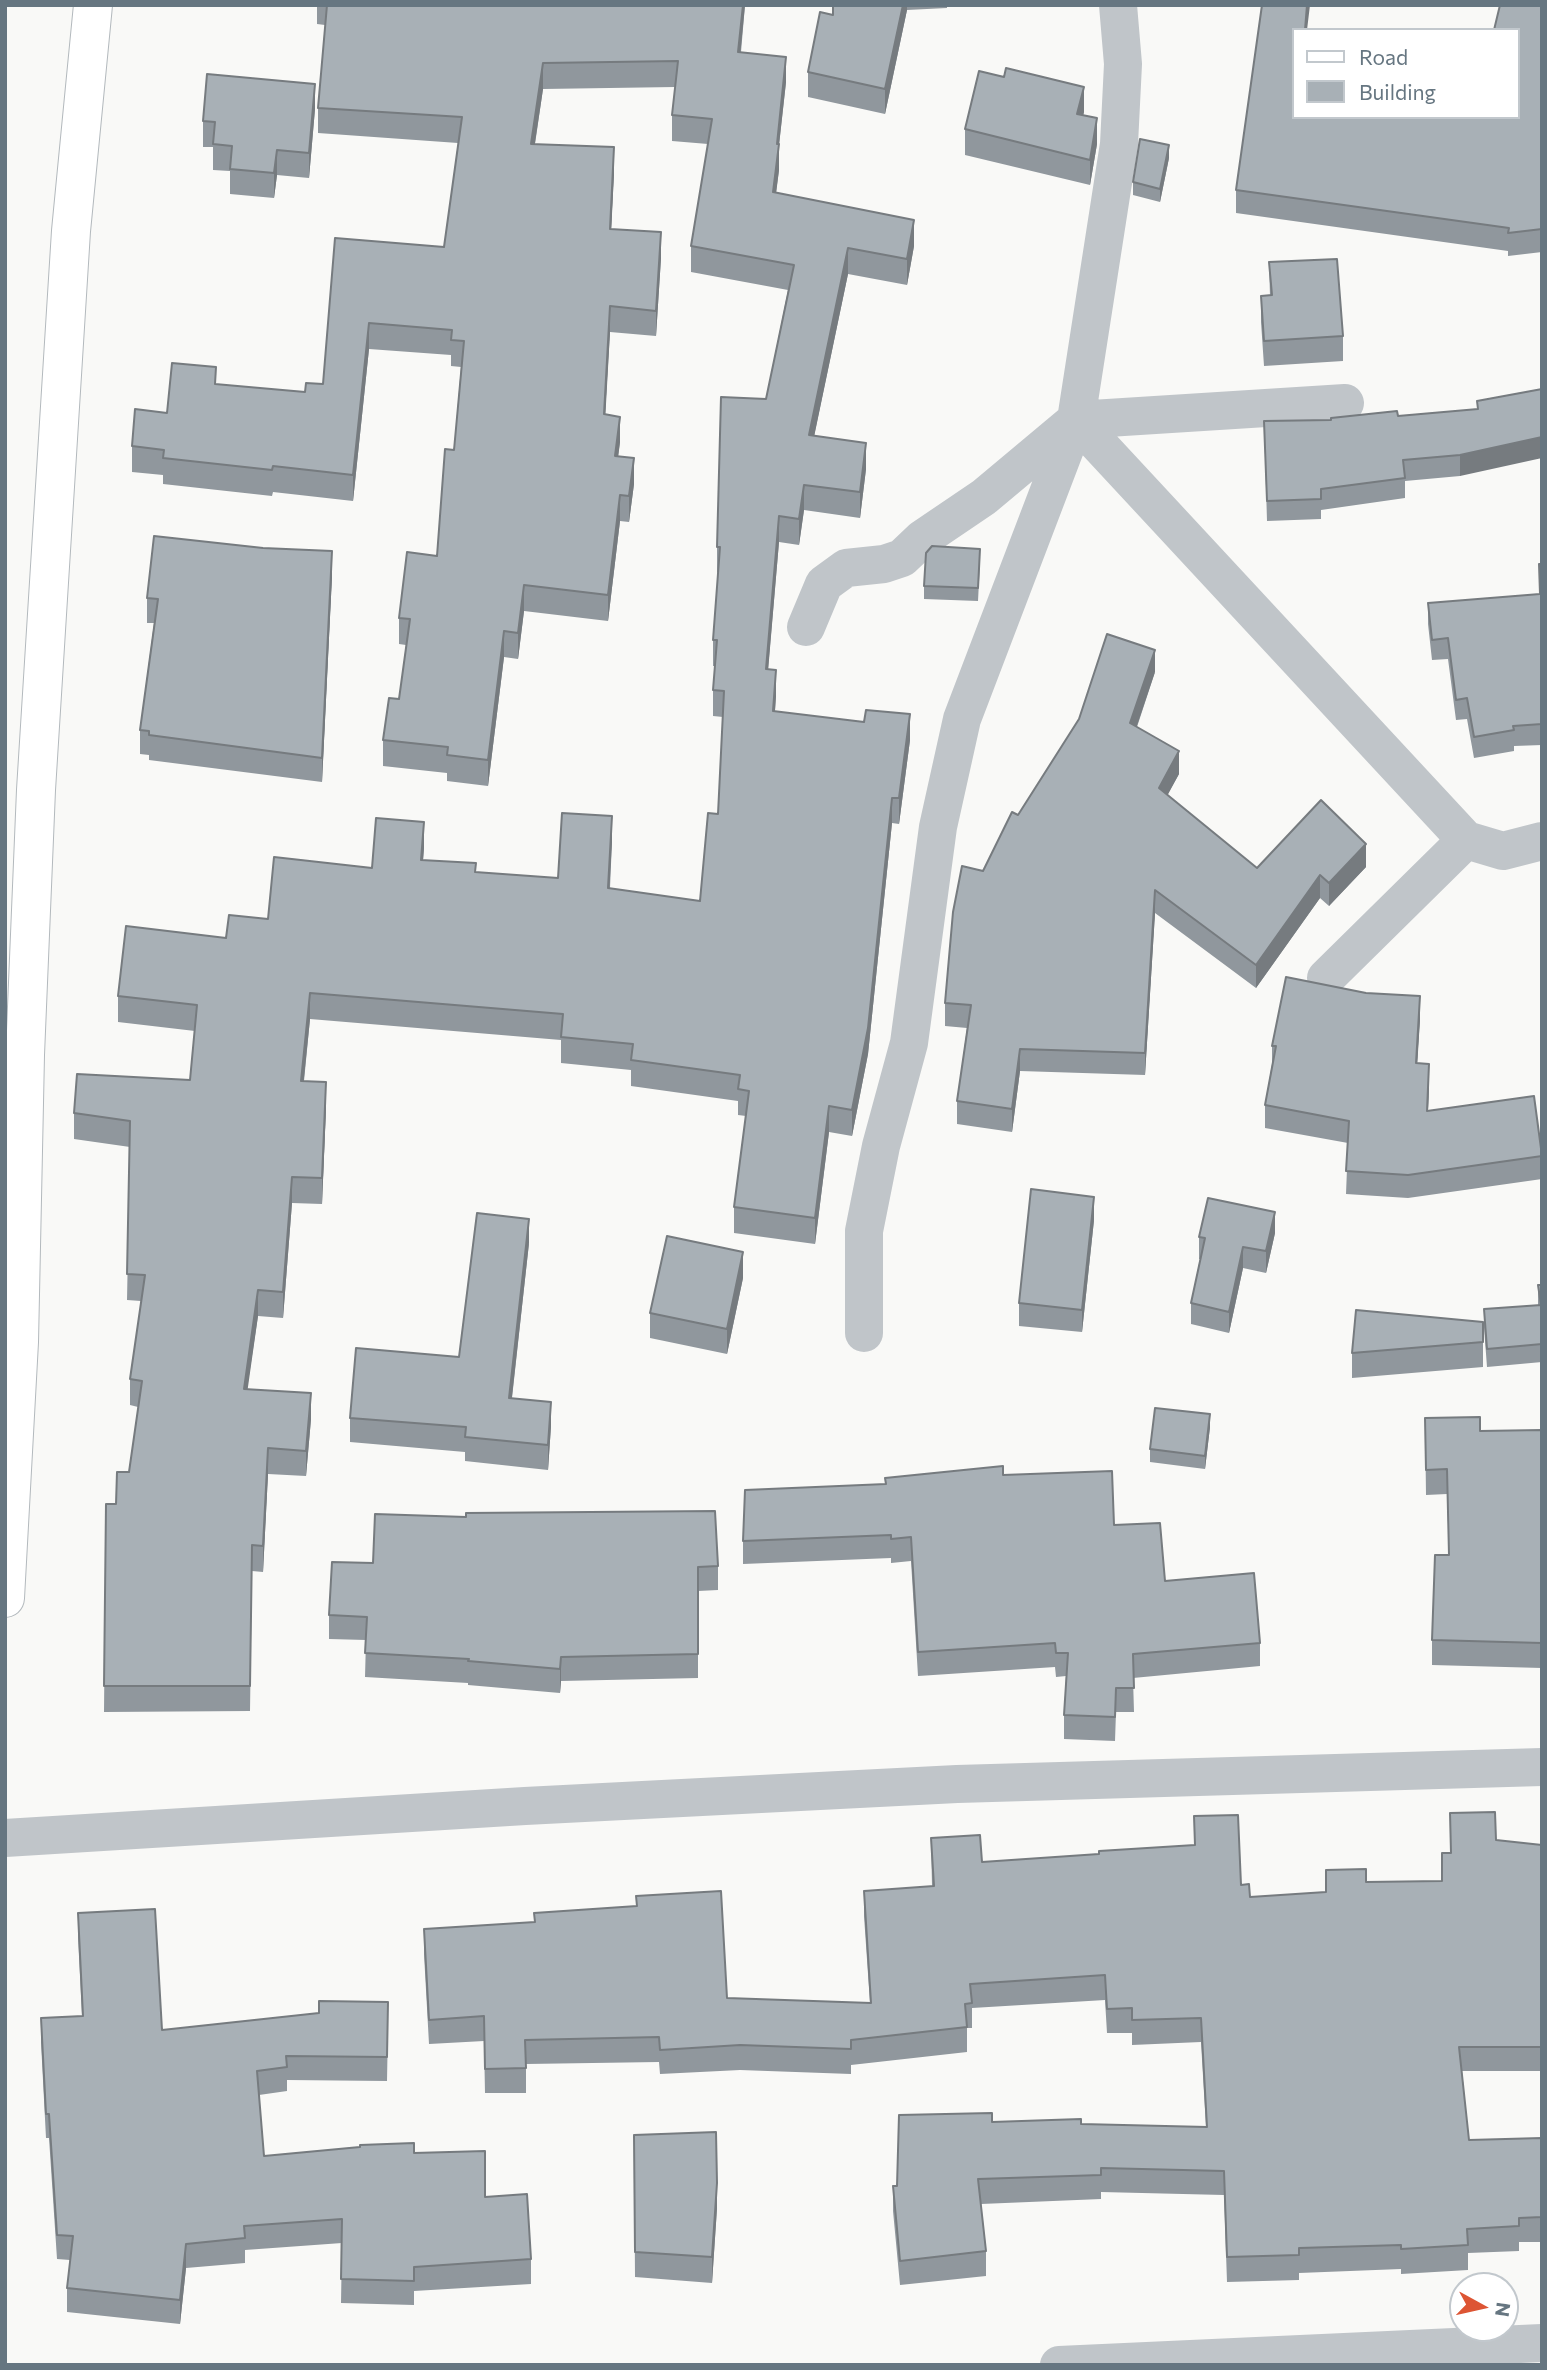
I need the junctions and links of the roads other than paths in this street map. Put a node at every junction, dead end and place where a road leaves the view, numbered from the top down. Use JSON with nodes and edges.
{"nodes":[{"id":1,"x":93,"y":5,"type":"edge"},
{"id":2,"x":1118,"y":5,"type":"edge"},
{"id":3,"x":1345,"y":403,"type":"dead end"},
{"id":4,"x":1076,"y":420,"type":"junction"},
{"id":5,"x":806,"y":628,"type":"dead end"},
{"id":6,"x":1466,"y":840,"type":"junction"},
{"id":7,"x":1542,"y":841,"type":"edge"},
{"id":8,"x":1326,"y":978,"type":"dead end"},
{"id":9,"x":864,"y":1333,"type":"dead end"},
{"id":10,"x":5,"y":1598,"type":"edge"},
{"id":11,"x":1542,"y":1767,"type":"edge"},
{"id":12,"x":5,"y":1838,"type":"edge"},
{"id":13,"x":1542,"y":2343,"type":"edge"},
{"id":14,"x":1059,"y":2365,"type":"edge"}],
"edges":[{"from":1,"to":10,"type":"street"},
{"from":2,"to":4,"type":"street"},
{"from":3,"to":4,"type":"street"},
{"from":4,"to":5,"type":"street"},
{"from":4,"to":6,"type":"street"},
{"from":4,"to":9,"type":"street"},
{"from":6,"to":7,"type":"street"},
{"from":6,"to":8,"type":"street"},
{"from":11,"to":12,"type":"street"},
{"from":13,"to":14,"type":"street"}]}
